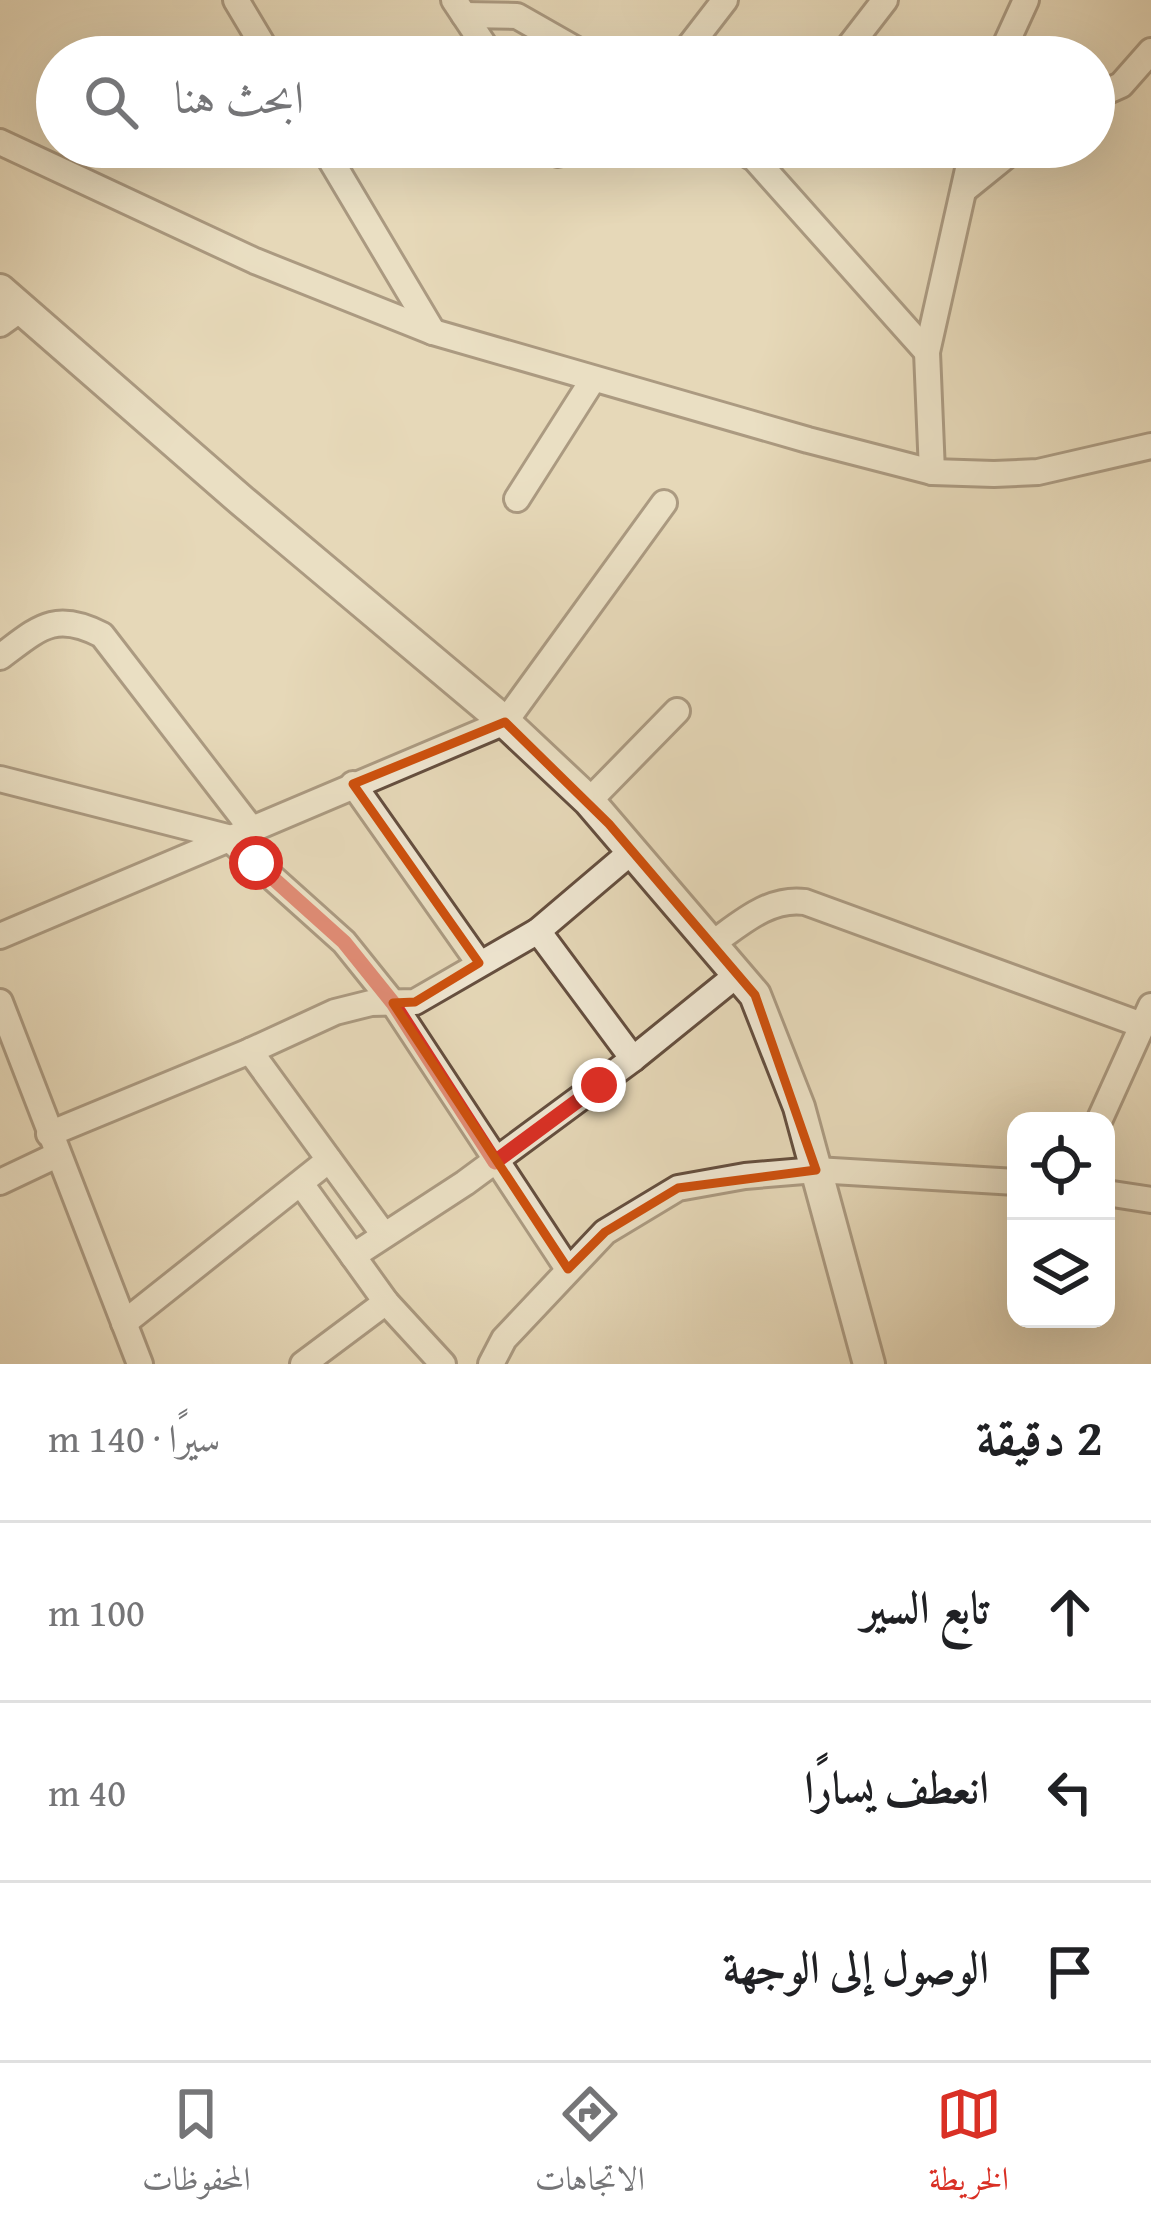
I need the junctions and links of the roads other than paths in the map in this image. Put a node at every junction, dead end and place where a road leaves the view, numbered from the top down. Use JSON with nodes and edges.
{"nodes":[{"id":1,"x":236,"y":0,"type":"edge"},
{"id":2,"x":725,"y":0,"type":"edge"},
{"id":3,"x":884,"y":0,"type":"edge"},
{"id":4,"x":1026,"y":0,"type":"edge"},
{"id":5,"x":459,"y":7,"type":"edge"},
{"id":6,"x":257,"y":36,"type":"edge"},
{"id":7,"x":479,"y":36,"type":"edge"},
{"id":8,"x":552,"y":36,"type":"edge"},
{"id":9,"x":697,"y":36,"type":"edge"},
{"id":10,"x":857,"y":36,"type":"edge"},
{"id":11,"x":1010,"y":36,"type":"edge"},
{"id":12,"x":1151,"y":51,"type":"edge"},
{"id":13,"x":1115,"y":88,"type":"edge"},
{"id":14,"x":0,"y":142,"type":"edge"},
{"id":15,"x":36,"y":159,"type":"edge"},
{"id":16,"x":56,"y":168,"type":"edge"},
{"id":17,"x":335,"y":168,"type":"edge"},
{"id":18,"x":767,"y":168,"type":"edge"},
{"id":19,"x":969,"y":168,"type":"edge"},
{"id":20,"x":991,"y":168,"type":"edge"},
{"id":21,"x":964,"y":190,"type":"junction"},
{"id":22,"x":7,"y":308,"type":"edge"},
{"id":23,"x":433,"y":332,"type":"junction"},
{"id":24,"x":927,"y":352,"type":"junction"},
{"id":25,"x":592,"y":381,"type":"junction"},
{"id":26,"x":1151,"y":446,"type":"edge"},
{"id":27,"x":932,"y":472,"type":"junction"},
{"id":28,"x":517,"y":499,"type":"dead end"},
{"id":29,"x":664,"y":503,"type":"dead end"},
{"id":30,"x":0,"y":657,"type":"edge"},
{"id":31,"x":676,"y":711,"type":"dead end"},
{"id":32,"x":505,"y":722,"type":"junction"},
{"id":33,"x":0,"y":778,"type":"edge"},
{"id":34,"x":353,"y":784,"type":"junction"},
{"id":35,"x":589,"y":801,"type":"junction"},
{"id":36,"x":238,"y":832,"type":"junction"},
{"id":37,"x":631,"y":852,"type":"junction"},
{"id":38,"x":538,"y":931,"type":"junction"},
{"id":39,"x":0,"y":936,"type":"edge"},
{"id":40,"x":712,"y":944,"type":"junction"},
{"id":41,"x":479,"y":963,"type":"junction"},
{"id":42,"x":738,"y":974,"type":"junction"},
{"id":43,"x":0,"y":1002,"type":"edge"},
{"id":44,"x":393,"y":1003,"type":"junction"},
{"id":45,"x":1147,"y":1016,"type":"edge"},
{"id":46,"x":250,"y":1052,"type":"junction"},
{"id":47,"x":634,"y":1059,"type":"junction"},
{"id":48,"x":1103,"y":1112,"type":"edge"},
{"id":49,"x":53,"y":1145,"type":"junction"},
{"id":50,"x":329,"y":1160,"type":"junction"},
{"id":51,"x":495,"y":1162,"type":"junction"},
{"id":52,"x":816,"y":1170,"type":"junction"},
{"id":53,"x":1007,"y":1181,"type":"edge"},
{"id":54,"x":0,"y":1182,"type":"edge"},
{"id":55,"x":302,"y":1185,"type":"junction"},
{"id":56,"x":1115,"y":1194,"type":"edge"},
{"id":57,"x":1151,"y":1200,"type":"edge"},
{"id":58,"x":384,"y":1235,"type":"junction"},
{"id":59,"x":353,"y":1256,"type":"junction"},
{"id":60,"x":568,"y":1269,"type":"junction"},
{"id":61,"x":386,"y":1302,"type":"junction"},
{"id":62,"x":124,"y":1323,"type":"junction"},
{"id":63,"x":136,"y":1362,"type":"edge"},
{"id":64,"x":302,"y":1364,"type":"edge"},
{"id":65,"x":443,"y":1364,"type":"edge"},
{"id":66,"x":490,"y":1364,"type":"edge"},
{"id":67,"x":869,"y":1364,"type":"edge"}],
"edges":[{"from":1,"to":6,"type":"street"},
{"from":2,"to":9,"type":"street"},
{"from":3,"to":10,"type":"street"},
{"from":4,"to":11,"type":"street"},
{"from":5,"to":7,"type":"street"},
{"from":5,"to":8,"type":"street"},
{"from":12,"to":13,"type":"street"},
{"from":14,"to":15,"type":"street"},
{"from":16,"to":23,"type":"street"},
{"from":17,"to":23,"type":"street"},
{"from":18,"to":24,"type":"street"},
{"from":19,"to":21,"type":"street"},
{"from":20,"to":21,"type":"street"},
{"from":21,"to":24,"type":"street"},
{"from":22,"to":32,"type":"street"},
{"from":23,"to":25,"type":"street"},
{"from":24,"to":27,"type":"street"},
{"from":25,"to":27,"type":"street"},
{"from":25,"to":28,"type":"street"},
{"from":26,"to":27,"type":"street"},
{"from":29,"to":32,"type":"street"},
{"from":30,"to":36,"type":"street"},
{"from":31,"to":35,"type":"street"},
{"from":32,"to":34,"type":"street"},
{"from":32,"to":35,"type":"street"},
{"from":33,"to":36,"type":"street"},
{"from":34,"to":36,"type":"street"},
{"from":34,"to":41,"type":"street"},
{"from":35,"to":37,"type":"street"},
{"from":36,"to":39,"type":"street"},
{"from":36,"to":44,"type":"street"},
{"from":37,"to":38,"type":"street"},
{"from":37,"to":40,"type":"street"},
{"from":38,"to":41,"type":"street"},
{"from":38,"to":47,"type":"street"},
{"from":40,"to":42,"type":"street"},
{"from":40,"to":45,"type":"street"},
{"from":41,"to":44,"type":"street"},
{"from":42,"to":47,"type":"street"},
{"from":42,"to":52,"type":"street"},
{"from":43,"to":49,"type":"street"},
{"from":44,"to":46,"type":"street"},
{"from":44,"to":51,"type":"street"},
{"from":45,"to":48,"type":"street"},
{"from":46,"to":49,"type":"street"},
{"from":46,"to":50,"type":"street"},
{"from":47,"to":51,"type":"street"},
{"from":49,"to":54,"type":"street"},
{"from":49,"to":62,"type":"street"},
{"from":50,"to":55,"type":"street"},
{"from":50,"to":58,"type":"street"},
{"from":51,"to":58,"type":"street"},
{"from":51,"to":60,"type":"street"},
{"from":52,"to":53,"type":"street"},
{"from":52,"to":60,"type":"street"},
{"from":52,"to":67,"type":"street"},
{"from":55,"to":59,"type":"street"},
{"from":55,"to":62,"type":"street"},
{"from":56,"to":57,"type":"street"},
{"from":58,"to":59,"type":"street"},
{"from":59,"to":61,"type":"street"},
{"from":60,"to":66,"type":"street"},
{"from":61,"to":64,"type":"street"},
{"from":61,"to":65,"type":"street"},
{"from":62,"to":63,"type":"street"}]}
